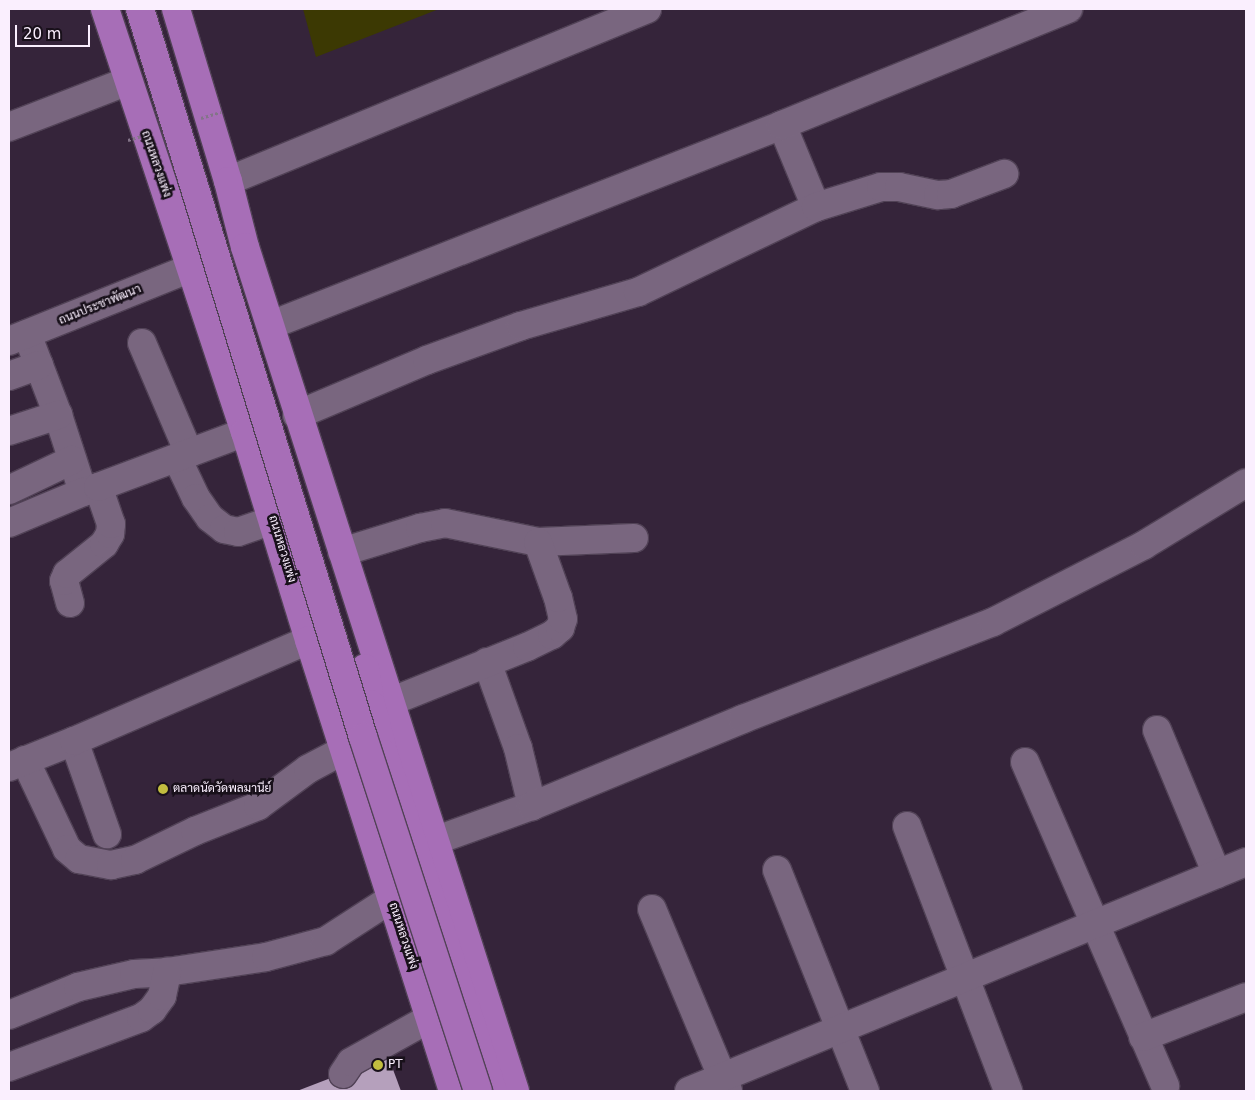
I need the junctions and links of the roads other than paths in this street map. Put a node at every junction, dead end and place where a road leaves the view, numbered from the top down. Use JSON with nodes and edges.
{"nodes":[{"id":1,"x":105,"y":9,"type":"edge"},
{"id":2,"x":140,"y":9,"type":"edge"},
{"id":3,"x":176,"y":9,"type":"edge"},
{"id":4,"x":647,"y":9,"type":"edge"},
{"id":5,"x":1068,"y":9,"type":"edge"},
{"id":6,"x":128,"y":81,"type":"junction"},
{"id":7,"x":782,"y":125,"type":"junction"},
{"id":8,"x":9,"y":127,"type":"edge"},
{"id":9,"x":1004,"y":174,"type":"dead end"},
{"id":10,"x":228,"y":181,"type":"junction"},
{"id":11,"x":816,"y":207,"type":"junction"},
{"id":12,"x":245,"y":247,"type":"junction"},
{"id":13,"x":191,"y":268,"type":"junction"},
{"id":14,"x":271,"y":325,"type":"junction"},
{"id":15,"x":18,"y":337,"type":"edge"},
{"id":16,"x":142,"y":343,"type":"dead end"},
{"id":17,"x":39,"y":365,"type":"junction"},
{"id":18,"x":9,"y":376,"type":"edge"},
{"id":19,"x":58,"y":415,"type":"junction"},
{"id":20,"x":297,"y":415,"type":"junction"},
{"id":21,"x":9,"y":431,"type":"edge"},
{"id":22,"x":245,"y":432,"type":"junction"},
{"id":23,"x":183,"y":455,"type":"junction"},
{"id":24,"x":72,"y":460,"type":"junction"},
{"id":25,"x":1246,"y":483,"type":"edge"},
{"id":26,"x":91,"y":489,"type":"junction"},
{"id":27,"x":9,"y":490,"type":"edge"},
{"id":28,"x":273,"y":520,"type":"junction"},
{"id":29,"x":9,"y":523,"type":"edge"},
{"id":30,"x":634,"y":538,"type":"dead end"},
{"id":31,"x":538,"y":542,"type":"junction"},
{"id":32,"x":342,"y":552,"type":"junction"},
{"id":33,"x":352,"y":585,"type":"junction"},
{"id":34,"x":70,"y":603,"type":"dead end"},
{"id":35,"x":309,"y":640,"type":"junction"},
{"id":36,"x":487,"y":662,"type":"junction"},
{"id":37,"x":390,"y":702,"type":"junction"},
{"id":38,"x":1157,"y":730,"type":"dead end"},
{"id":39,"x":74,"y":741,"type":"junction"},
{"id":40,"x":344,"y":750,"type":"junction"},
{"id":41,"x":1025,"y":762,"type":"dead end"},
{"id":42,"x":17,"y":763,"type":"edge"},
{"id":43,"x":532,"y":806,"type":"junction"},
{"id":44,"x":907,"y":826,"type":"dead end"},
{"id":45,"x":107,"y":834,"type":"dead end"},
{"id":46,"x":434,"y":841,"type":"junction"},
{"id":47,"x":1246,"y":862,"type":"edge"},
{"id":48,"x":777,"y":870,"type":"dead end"},
{"id":49,"x":1218,"y":874,"type":"junction"},
{"id":50,"x":391,"y":899,"type":"junction"},
{"id":51,"x":652,"y":909,"type":"dead end"},
{"id":52,"x":1095,"y":924,"type":"junction"},
{"id":53,"x":168,"y":972,"type":"junction"},
{"id":54,"x":964,"y":978,"type":"junction"},
{"id":55,"x":1246,"y":997,"type":"edge"},
{"id":56,"x":9,"y":1015,"type":"edge"},
{"id":57,"x":430,"y":1018,"type":"junction"},
{"id":58,"x":840,"y":1030,"type":"junction"},
{"id":59,"x":1143,"y":1036,"type":"junction"},
{"id":60,"x":9,"y":1068,"type":"edge"},
{"id":61,"x":343,"y":1074,"type":"dead end"},
{"id":62,"x":725,"y":1084,"type":"edge"},
{"id":63,"x":1164,"y":1086,"type":"dead end"},
{"id":64,"x":447,"y":1089,"type":"edge"},
{"id":65,"x":478,"y":1091,"type":"edge"},
{"id":66,"x":493,"y":1091,"type":"edge"},
{"id":67,"x":515,"y":1091,"type":"edge"},
{"id":68,"x":689,"y":1091,"type":"edge"},
{"id":69,"x":864,"y":1091,"type":"edge"},
{"id":70,"x":1008,"y":1091,"type":"edge"}],
"edges":[{"from":1,"to":6,"type":"main road","name":"ถนนหลวงแพ่ง"},
{"from":2,"to":65,"type":"main road","bridge":true},
{"from":3,"to":10,"type":"main road"},
{"from":4,"to":10,"type":"street"},
{"from":5,"to":7,"type":"street"},
{"from":6,"to":8,"type":"street"},
{"from":6,"to":13,"type":"main road","name":"ถนนหลวงแพ่ง"},
{"from":7,"to":11,"type":"street"},
{"from":7,"to":14,"type":"street"},
{"from":9,"to":11,"type":"street"},
{"from":10,"to":12,"type":"main road"},
{"from":11,"to":20,"type":"street"},
{"from":12,"to":13,"type":"main road"},
{"from":12,"to":14,"type":"main road"},
{"from":13,"to":15,"type":"street","name":"ถนนประชาพัฒนา"},
{"from":13,"to":22,"type":"main road","name":"ถนนหลวงแพ่ง"},
{"from":14,"to":20,"type":"main road"},
{"from":15,"to":17,"type":"street"},
{"from":16,"to":23,"type":"street"},
{"from":17,"to":18,"type":"street"},
{"from":17,"to":19,"type":"street"},
{"from":19,"to":21,"type":"street"},
{"from":19,"to":24,"type":"street"},
{"from":20,"to":32,"type":"main road"},
{"from":22,"to":23,"type":"street"},
{"from":22,"to":28,"type":"main road","name":"ถนนหลวงแพ่ง"},
{"from":23,"to":26,"type":"street"},
{"from":23,"to":28,"type":"street"},
{"from":24,"to":26,"type":"street"},
{"from":24,"to":27,"type":"street"},
{"from":25,"to":43,"type":"street"},
{"from":26,"to":29,"type":"street"},
{"from":26,"to":34,"type":"street"},
{"from":28,"to":35,"type":"main road","name":"ถนนหลวงแพ่ง"},
{"from":30,"to":31,"type":"street"},
{"from":31,"to":32,"type":"street"},
{"from":31,"to":36,"type":"street"},
{"from":32,"to":33,"type":"main road"},
{"from":33,"to":37,"type":"main road"},
{"from":33,"to":66,"type":"main road"},
{"from":35,"to":39,"type":"street"},
{"from":35,"to":40,"type":"main road","name":"ถนนหลวงแพ่ง"},
{"from":36,"to":37,"type":"street"},
{"from":36,"to":43,"type":"street"},
{"from":37,"to":46,"type":"main road"},
{"from":38,"to":49,"type":"street"},
{"from":39,"to":42,"type":"street"},
{"from":39,"to":45,"type":"street"},
{"from":40,"to":42,"type":"street"},
{"from":40,"to":50,"type":"main road","name":"ถนนหลวงแพ่ง"},
{"from":41,"to":52,"type":"street"},
{"from":43,"to":46,"type":"street"},
{"from":44,"to":54,"type":"street"},
{"from":46,"to":67,"type":"main road"},
{"from":47,"to":49,"type":"street"},
{"from":48,"to":58,"type":"street"},
{"from":49,"to":52,"type":"street"},
{"from":50,"to":53,"type":"street"},
{"from":50,"to":57,"type":"main road","name":"ถนนหลวงแพ่ง"},
{"from":51,"to":62,"type":"street"},
{"from":52,"to":54,"type":"street"},
{"from":52,"to":59,"type":"street"},
{"from":53,"to":56,"type":"street"},
{"from":53,"to":60,"type":"street"},
{"from":54,"to":58,"type":"street"},
{"from":54,"to":70,"type":"street"},
{"from":55,"to":59,"type":"street"},
{"from":57,"to":61,"type":"street"},
{"from":57,"to":64,"type":"main road","name":"ถนนหลวงแพ่ง"},
{"from":58,"to":62,"type":"street"},
{"from":58,"to":69,"type":"street"},
{"from":59,"to":63,"type":"street"},
{"from":62,"to":68,"type":"street"}]}
